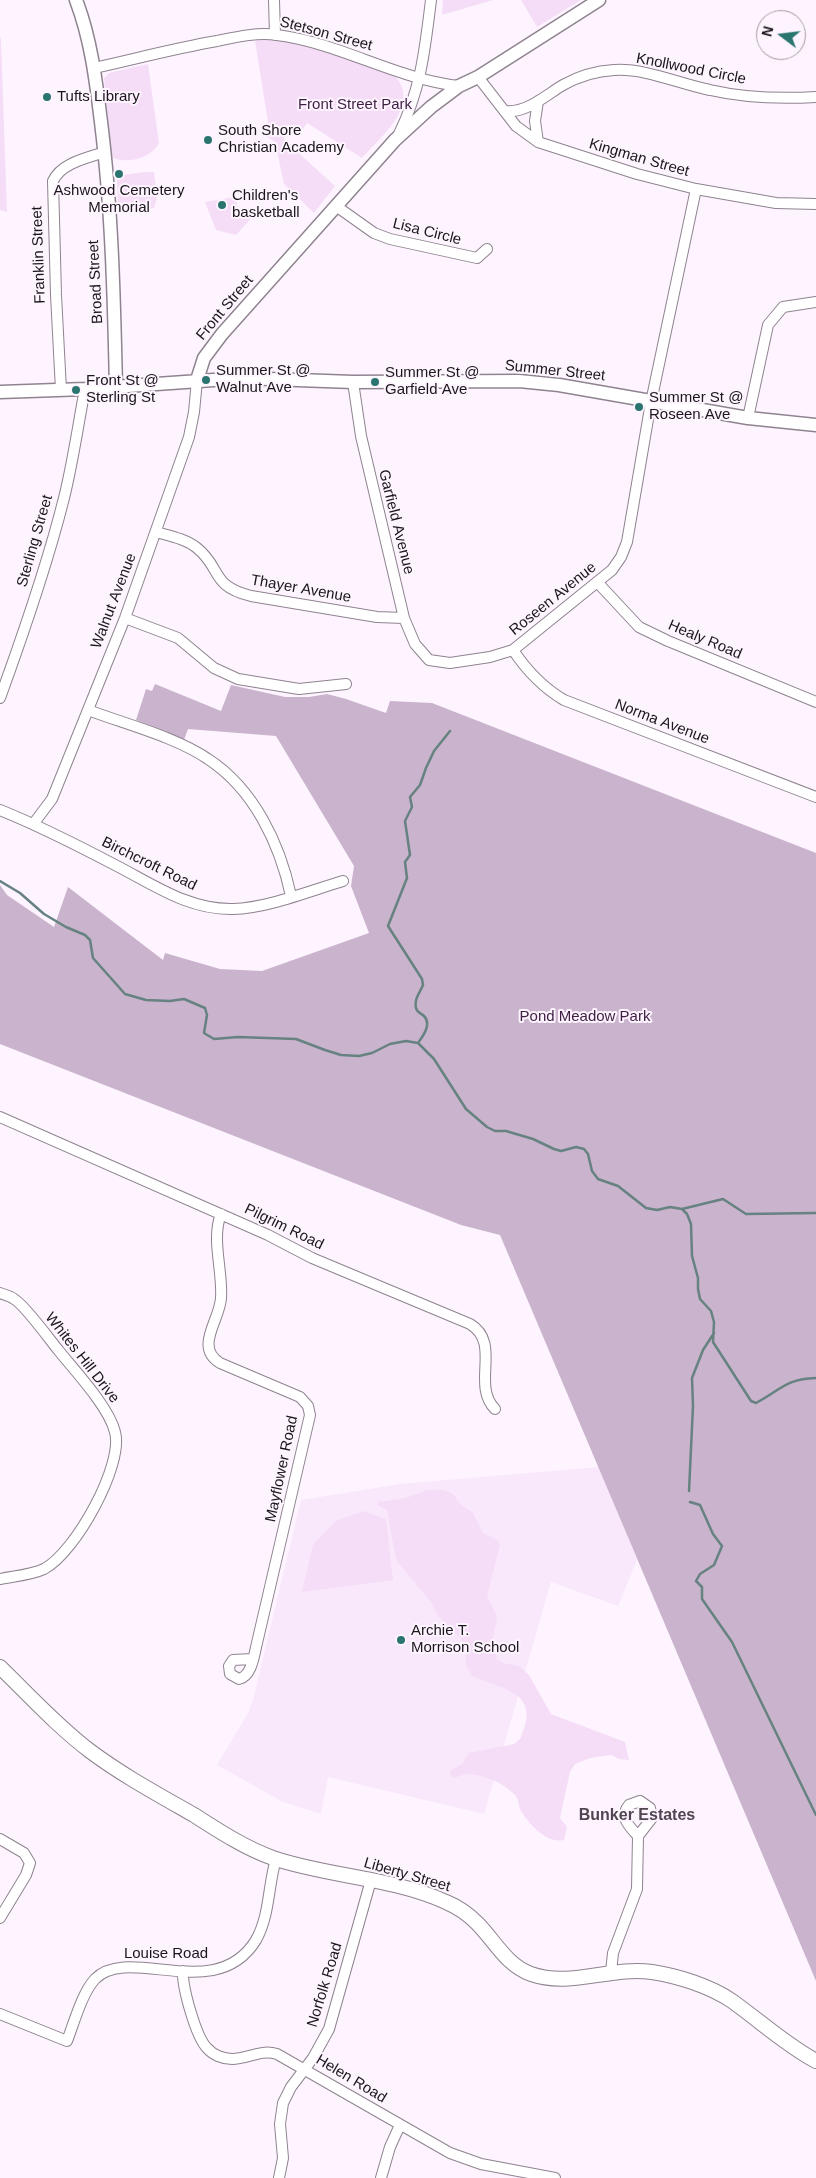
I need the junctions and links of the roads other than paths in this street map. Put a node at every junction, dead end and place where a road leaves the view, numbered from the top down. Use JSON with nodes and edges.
{"nodes":[{"id":1,"x":76,"y":0,"type":"edge"},
{"id":2,"x":274,"y":0,"type":"edge"},
{"id":3,"x":431,"y":0,"type":"edge"},
{"id":4,"x":600,"y":0,"type":"edge"},
{"id":5,"x":275,"y":34,"type":"junction"},
{"id":6,"x":94,"y":68,"type":"junction"},
{"id":7,"x":478,"y":77,"type":"junction"},
{"id":8,"x":420,"y":80,"type":"junction"},
{"id":9,"x":460,"y":86,"type":"junction"},
{"id":10,"x":816,"y":97,"type":"edge"},
{"id":11,"x":538,"y":101,"type":"junction"},
{"id":12,"x":506,"y":111,"type":"junction"},
{"id":13,"x":398,"y":136,"type":"junction"},
{"id":14,"x":538,"y":142,"type":"junction"},
{"id":15,"x":105,"y":152,"type":"junction"},
{"id":16,"x":696,"y":190,"type":"junction"},
{"id":17,"x":816,"y":204,"type":"edge"},
{"id":18,"x":336,"y":206,"type":"junction"},
{"id":19,"x":487,"y":249,"type":"dead end"},
{"id":20,"x":816,"y":302,"type":"edge"},
{"id":21,"x":197,"y":380,"type":"junction"},
{"id":22,"x":353,"y":382,"type":"junction"},
{"id":23,"x":116,"y":387,"type":"junction"},
{"id":24,"x":85,"y":389,"type":"junction"},
{"id":25,"x":61,"y":390,"type":"junction"},
{"id":26,"x":0,"y":392,"type":"edge"},
{"id":27,"x":651,"y":402,"type":"junction"},
{"id":28,"x":748,"y":418,"type":"junction"},
{"id":29,"x":816,"y":424,"type":"edge"},
{"id":30,"x":156,"y":532,"type":"junction"},
{"id":31,"x":598,"y":583,"type":"junction"},
{"id":32,"x":125,"y":618,"type":"junction"},
{"id":33,"x":404,"y":618,"type":"junction"},
{"id":34,"x":513,"y":650,"type":"junction"},
{"id":35,"x":429,"y":660,"type":"joint"},
{"id":36,"x":346,"y":684,"type":"dead end"},
{"id":37,"x":0,"y":698,"type":"edge"},
{"id":38,"x":816,"y":702,"type":"edge"},
{"id":39,"x":88,"y":710,"type":"junction"},
{"id":40,"x":816,"y":797,"type":"edge"},
{"id":41,"x":0,"y":810,"type":"edge"},
{"id":42,"x":34,"y":823,"type":"junction"},
{"id":43,"x":343,"y":881,"type":"dead end"},
{"id":44,"x":290,"y":896,"type":"junction"},
{"id":45,"x":0,"y":1117,"type":"edge"},
{"id":46,"x":222,"y":1214,"type":"junction"},
{"id":47,"x":0,"y":1294,"type":"edge"},
{"id":48,"x":495,"y":1409,"type":"dead end"},
{"id":49,"x":0,"y":1579,"type":"edge"},
{"id":50,"x":252,"y":1660,"type":"junction"},
{"id":51,"x":0,"y":1667,"type":"edge"},
{"id":52,"x":638,"y":1836,"type":"dead end"},
{"id":53,"x":0,"y":1839,"type":"edge"},
{"id":54,"x":276,"y":1859,"type":"junction"},
{"id":55,"x":371,"y":1880,"type":"junction"},
{"id":56,"x":0,"y":1918,"type":"edge"},
{"id":57,"x":182,"y":1971,"type":"junction"},
{"id":58,"x":611,"y":1972,"type":"junction"},
{"id":59,"x":0,"y":2014,"type":"edge"},
{"id":60,"x":816,"y":2061,"type":"edge"},
{"id":61,"x":304,"y":2069,"type":"junction"},
{"id":62,"x":400,"y":2125,"type":"junction"},
{"id":63,"x":495,"y":2167,"type":"junction"},
{"id":64,"x":279,"y":2178,"type":"edge"},
{"id":65,"x":381,"y":2178,"type":"edge"},
{"id":66,"x":494,"y":2178,"type":"edge"},
{"id":67,"x":555,"y":2178,"type":"edge"}],
"edges":[{"from":1,"to":6,"type":"street","name":"Broad Street"},
{"from":2,"to":5,"type":"street"},
{"from":3,"to":8,"type":"street","name":"Front Street"},
{"from":4,"to":7,"type":"street","name":"Front Street"},
{"from":5,"to":6,"type":"street","name":"Stetson Street"},
{"from":5,"to":8,"type":"street","name":"Stetson Street"},
{"from":6,"to":15,"type":"street","name":"Broad Street"},
{"from":7,"to":9,"type":"street","name":"Front Street"},
{"from":7,"to":12,"type":"street","name":"Kingman Street"},
{"from":8,"to":9,"type":"street","name":"Stetson Street"},
{"from":8,"to":13,"type":"street","name":"Front Street"},
{"from":9,"to":13,"type":"street","name":"Front Street"},
{"from":10,"to":11,"type":"street","name":"Knollwood Circle"},
{"from":11,"to":12,"type":"street","name":"Knollwood Circle"},
{"from":11,"to":14,"type":"street"},
{"from":12,"to":14,"type":"street","name":"Kingman Street"},
{"from":13,"to":18,"type":"street","name":"Front Street"},
{"from":14,"to":16,"type":"street","name":"Kingman Street"},
{"from":15,"to":23,"type":"street","name":"Broad Street"},
{"from":15,"to":25,"type":"street","name":"Franklin Street"},
{"from":16,"to":17,"type":"street"},
{"from":16,"to":27,"type":"street","name":"Kingman Street"},
{"from":18,"to":19,"type":"street","name":"Lisa Circle"},
{"from":18,"to":21,"type":"street","name":"Front Street"},
{"from":20,"to":28,"type":"street"},
{"from":21,"to":22,"type":"street","name":"Summer Street"},
{"from":21,"to":23,"type":"street"},
{"from":21,"to":30,"type":"street","name":"Walnut Avenue"},
{"from":22,"to":27,"type":"street","name":"Summer Street"},
{"from":22,"to":33,"type":"street","name":"Garfield Avenue"},
{"from":23,"to":24,"type":"street"},
{"from":24,"to":25,"type":"street"},
{"from":24,"to":37,"type":"street","name":"Sterling Street"},
{"from":25,"to":26,"type":"street"},
{"from":27,"to":28,"type":"street","name":"Summer Street"},
{"from":27,"to":31,"type":"street","name":"Roseen Avenue"},
{"from":28,"to":29,"type":"street","name":"Summer Street"},
{"from":30,"to":32,"type":"street","name":"Walnut Avenue"},
{"from":30,"to":33,"type":"street","name":"Thayer Avenue"},
{"from":31,"to":34,"type":"street","name":"Roseen Avenue"},
{"from":31,"to":38,"type":"street","name":"Healy Road"},
{"from":32,"to":36,"type":"street"},
{"from":32,"to":39,"type":"street","name":"Walnut Avenue"},
{"from":33,"to":35,"type":"street","name":"Garfield Avenue"},
{"from":34,"to":35,"type":"street","name":"Roseen Avenue"},
{"from":34,"to":40,"type":"street","name":"Norma Avenue"},
{"from":39,"to":42,"type":"street","name":"Walnut Avenue"},
{"from":39,"to":44,"type":"street"},
{"from":41,"to":42,"type":"street","name":"Birchcroft Road"},
{"from":42,"to":44,"type":"street","name":"Birchcroft Road"},
{"from":43,"to":44,"type":"street","name":"Birchcroft Road"},
{"from":45,"to":46,"type":"street","name":"Pilgrim Road"},
{"from":46,"to":48,"type":"street","name":"Pilgrim Road"},
{"from":46,"to":50,"type":"street","name":"Mayflower Road"},
{"from":47,"to":49,"type":"street","name":"Whites Hill Drive"},
{"from":50,"to":50,"type":"street","name":"Mayflower Road"},
{"from":51,"to":54,"type":"main road","name":"Liberty Street"},
{"from":52,"to":58,"type":"street"},
{"from":53,"to":56,"type":"street"},
{"from":54,"to":55,"type":"main road","name":"Liberty Street"},
{"from":54,"to":57,"type":"street","name":"Louise Road"},
{"from":55,"to":58,"type":"main road","name":"Liberty Street"},
{"from":55,"to":61,"type":"street","name":"Norfolk Road"},
{"from":57,"to":59,"type":"street","name":"Louise Road"},
{"from":57,"to":61,"type":"street","name":"Helen Road"},
{"from":58,"to":60,"type":"main road","name":"Liberty Street"},
{"from":61,"to":62,"type":"street","name":"Helen Road"},
{"from":61,"to":64,"type":"street","name":"Norfolk Road"},
{"from":62,"to":63,"type":"street","name":"Helen Road"},
{"from":62,"to":65,"type":"street"},
{"from":63,"to":66,"type":"street"},
{"from":63,"to":67,"type":"street","name":"Helen Road"}]}
